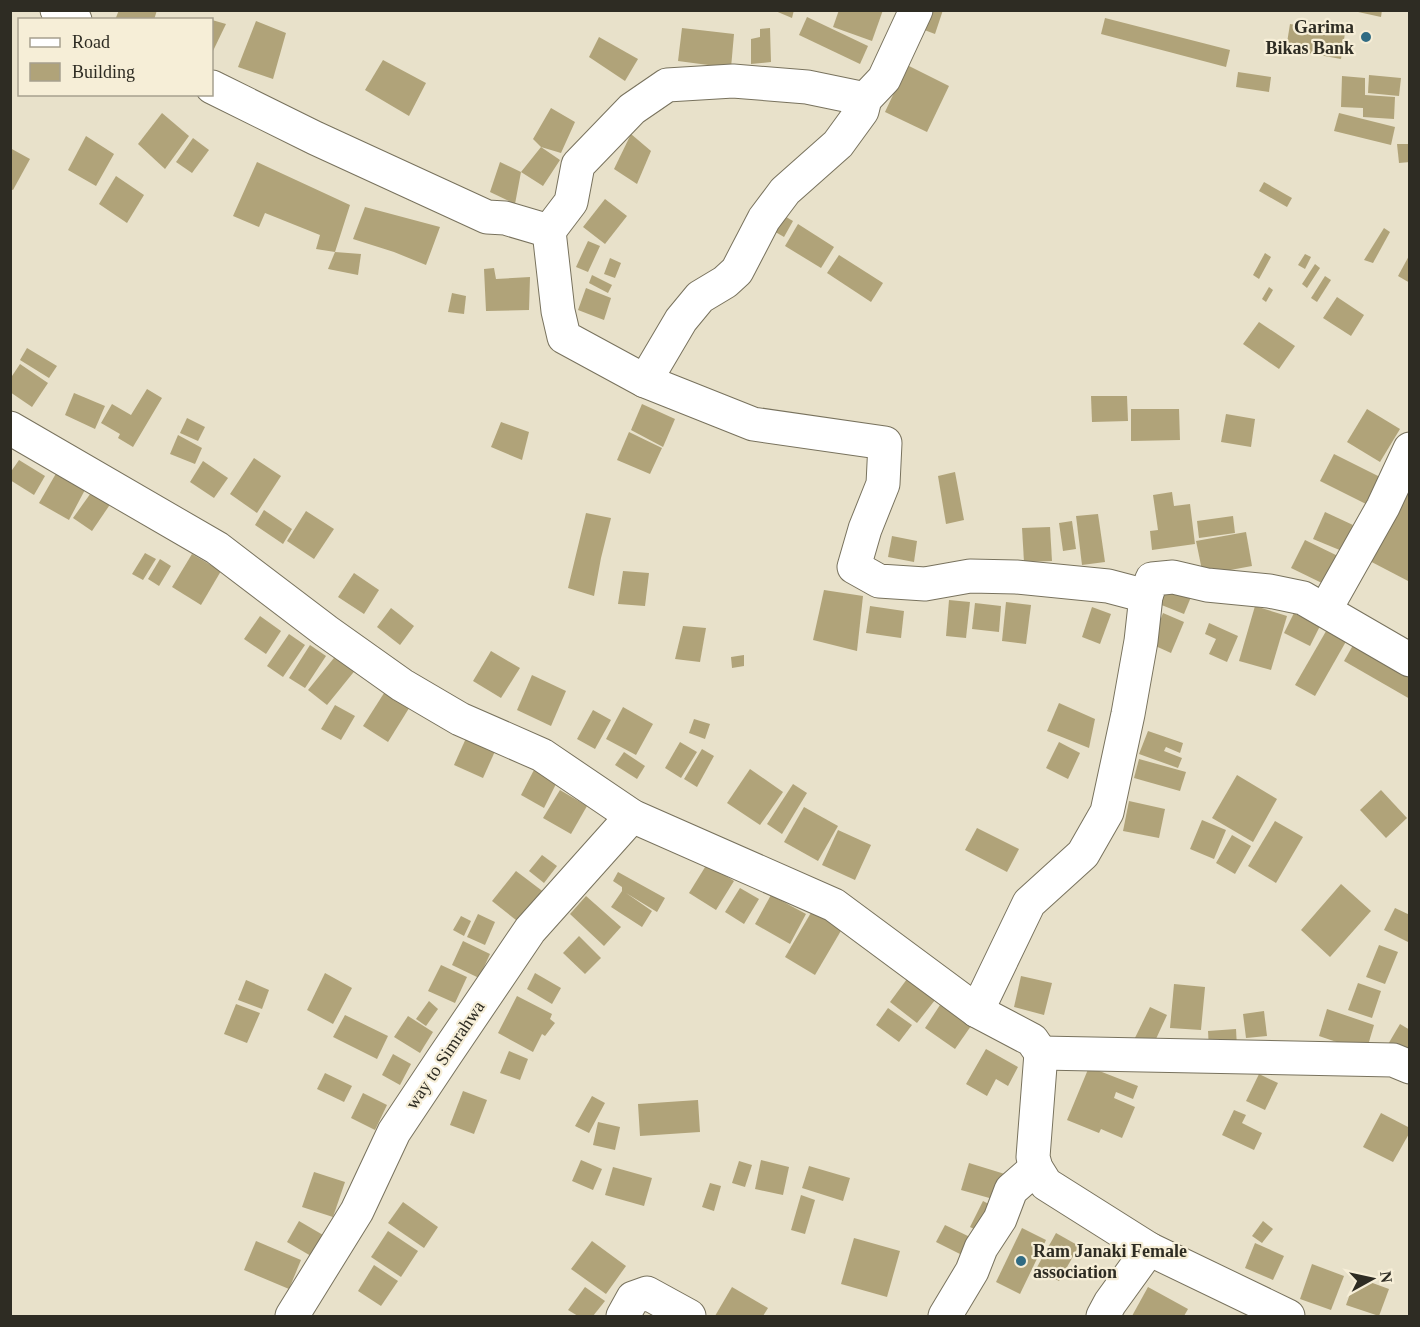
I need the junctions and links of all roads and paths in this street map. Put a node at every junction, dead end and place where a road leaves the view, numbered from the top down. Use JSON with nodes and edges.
{"nodes":[{"id":1,"x":57,"y":10,"type":"edge"},
{"id":2,"x":916,"y":10,"type":"edge"},
{"id":3,"x":71,"y":18,"type":"edge"},
{"id":4,"x":213,"y":87,"type":"edge"},
{"id":5,"x":866,"y":99,"type":"junction"},
{"id":6,"x":549,"y":231,"type":"junction"},
{"id":7,"x":645,"y":381,"type":"junction"},
{"id":8,"x":10,"y":428,"type":"edge"},
{"id":9,"x":1410,"y":449,"type":"edge"},
{"id":10,"x":1146,"y":596,"type":"junction"},
{"id":11,"x":1325,"y":610,"type":"junction"},
{"id":12,"x":1410,"y":660,"type":"edge"},
{"id":13,"x":632,"y":816,"type":"junction"},
{"id":14,"x":976,"y":1011,"type":"junction"},
{"id":15,"x":1041,"y":1053,"type":"junction"},
{"id":16,"x":1410,"y":1067,"type":"edge"},
{"id":17,"x":1036,"y":1168,"type":"junction"},
{"id":18,"x":1149,"y":1248,"type":"junction"},
{"id":19,"x":292,"y":1317,"type":"edge"},
{"id":20,"x":623,"y":1317,"type":"edge"},
{"id":21,"x":689,"y":1317,"type":"edge"},
{"id":22,"x":945,"y":1317,"type":"edge"},
{"id":23,"x":1103,"y":1317,"type":"edge"},
{"id":24,"x":1288,"y":1317,"type":"edge"}],
"edges":[{"from":1,"to":3,"type":"street"},
{"from":2,"to":5,"type":"street"},
{"from":4,"to":6,"type":"street"},
{"from":5,"to":6,"type":"street"},
{"from":5,"to":7,"type":"street"},
{"from":6,"to":7,"type":"street"},
{"from":7,"to":10,"type":"street"},
{"from":8,"to":13,"type":"street"},
{"from":9,"to":11,"type":"street"},
{"from":10,"to":11,"type":"street"},
{"from":10,"to":14,"type":"street"},
{"from":11,"to":12,"type":"street"},
{"from":13,"to":14,"type":"street"},
{"from":13,"to":19,"type":"street","name":"way to Simrahwa"},
{"from":14,"to":15,"type":"street"},
{"from":15,"to":16,"type":"street"},
{"from":15,"to":17,"type":"street"},
{"from":17,"to":18,"type":"street"},
{"from":17,"to":22,"type":"street"},
{"from":18,"to":23,"type":"street"},
{"from":18,"to":24,"type":"street"},
{"from":20,"to":21,"type":"street"}]}
